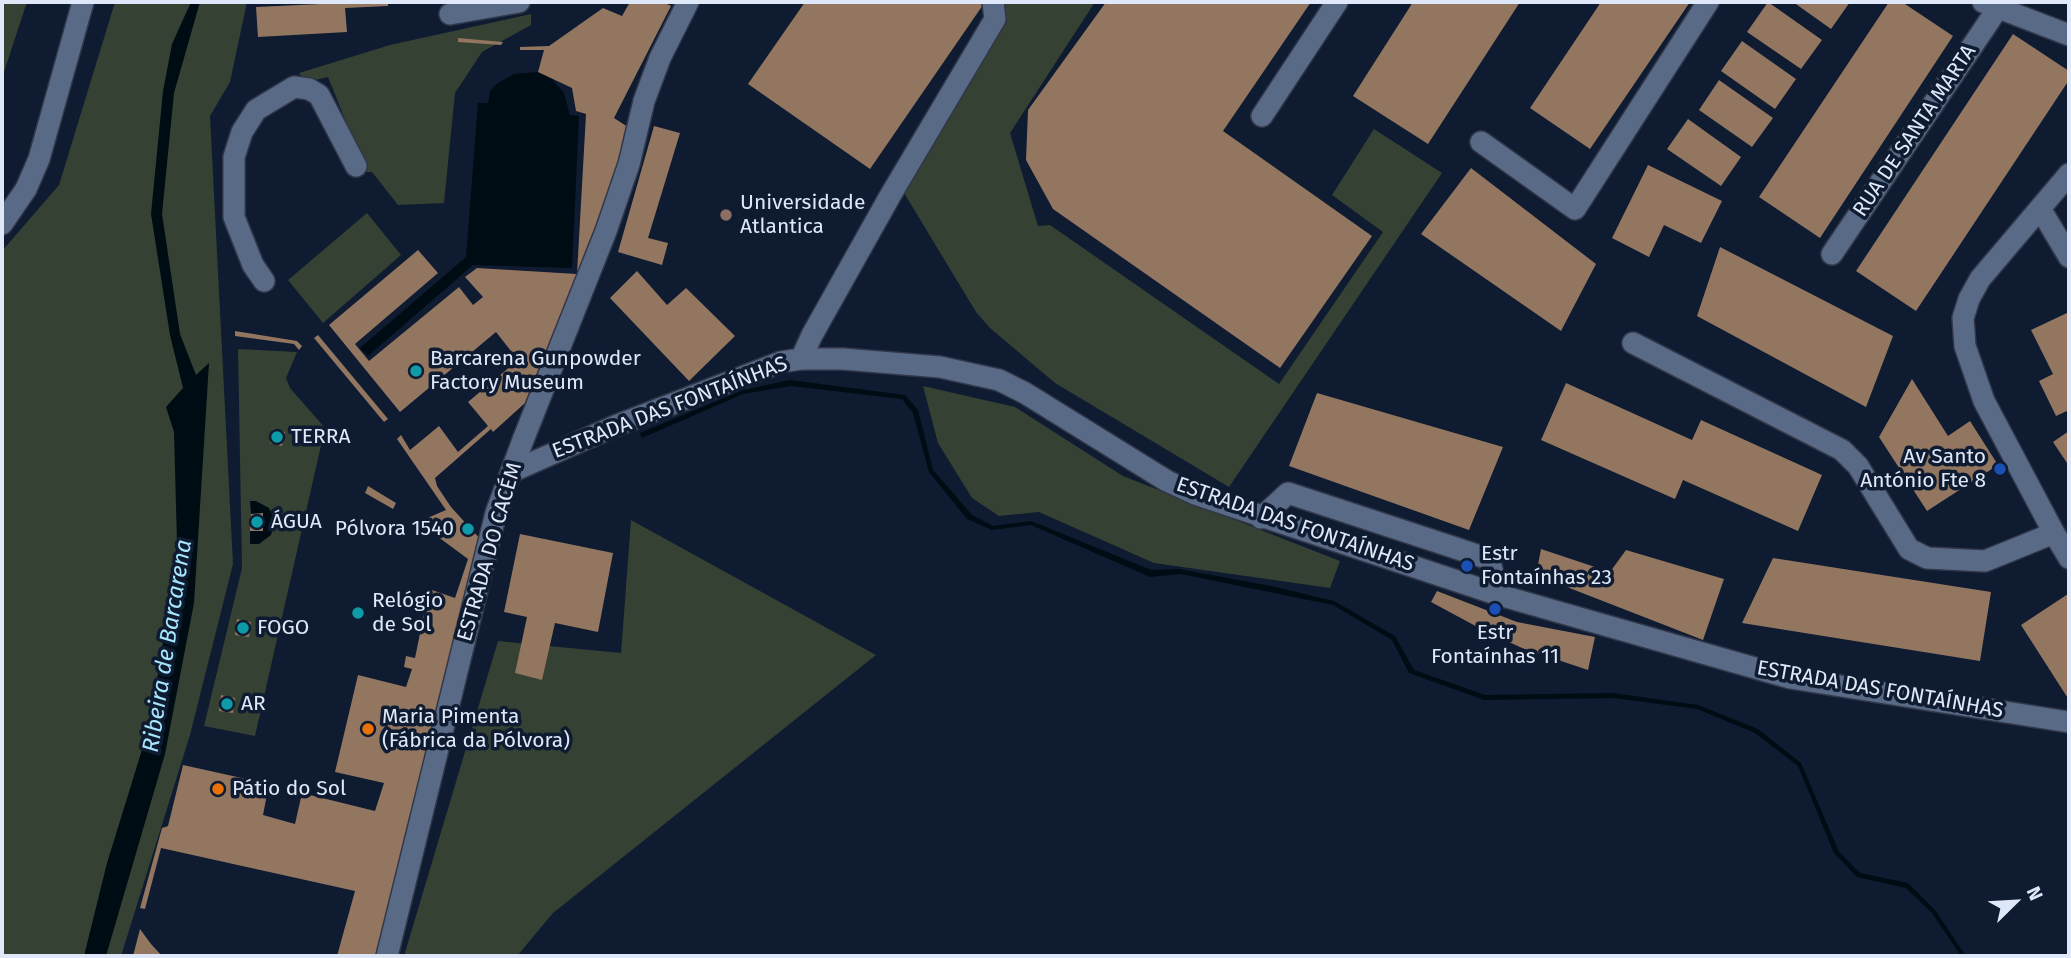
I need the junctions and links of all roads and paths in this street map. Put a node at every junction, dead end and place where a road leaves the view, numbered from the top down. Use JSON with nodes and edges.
{"nodes":[{"id":1,"x":83,"y":2,"type":"edge"},
{"id":2,"x":519,"y":2,"type":"edge"},
{"id":3,"x":688,"y":2,"type":"edge"},
{"id":4,"x":993,"y":2,"type":"edge"},
{"id":5,"x":1337,"y":2,"type":"edge"},
{"id":6,"x":1708,"y":2,"type":"edge"},
{"id":7,"x":1990,"y":5,"type":"edge"},
{"id":8,"x":450,"y":14,"type":"dead end"},
{"id":9,"x":2069,"y":35,"type":"edge"},
{"id":10,"x":1262,"y":116,"type":"dead end"},
{"id":11,"x":1481,"y":142,"type":"dead end"},
{"id":12,"x":356,"y":166,"type":"dead end"},
{"id":13,"x":2069,"y":174,"type":"edge"},
{"id":14,"x":2040,"y":210,"type":"junction"},
{"id":15,"x":2,"y":224,"type":"edge"},
{"id":16,"x":1832,"y":254,"type":"dead end"},
{"id":17,"x":2069,"y":257,"type":"edge"},
{"id":18,"x":264,"y":281,"type":"dead end"},
{"id":19,"x":1633,"y":343,"type":"dead end"},
{"id":20,"x":801,"y":359,"type":"junction"},
{"id":21,"x":511,"y":472,"type":"junction"},
{"id":22,"x":1261,"y":518,"type":"junction"},
{"id":23,"x":2053,"y":533,"type":"junction"},
{"id":24,"x":2069,"y":558,"type":"edge"},
{"id":25,"x":1499,"y":595,"type":"junction"},
{"id":26,"x":2069,"y":722,"type":"edge"},
{"id":27,"x":387,"y":956,"type":"edge"}],
"edges":[{"from":1,"to":15,"type":"street"},
{"from":2,"to":8,"type":"street"},
{"from":3,"to":21,"type":"street","name":"ESTRADA DO CACÉM"},
{"from":4,"to":20,"type":"street"},
{"from":5,"to":10,"type":"street"},
{"from":6,"to":11,"type":"street"},
{"from":7,"to":9,"type":"street"},
{"from":7,"to":16,"type":"street","name":"RUA DE SANTA MARTA"},
{"from":12,"to":18,"type":"street"},
{"from":13,"to":14,"type":"street"},
{"from":14,"to":17,"type":"street"},
{"from":14,"to":23,"type":"street"},
{"from":19,"to":23,"type":"street"},
{"from":20,"to":21,"type":"street","name":"ESTRADA DAS FONTAÍNHAS"},
{"from":20,"to":22,"type":"street","name":"ESTRADA DAS FONTAÍNHAS"},
{"from":21,"to":27,"type":"street","name":"ESTRADA DO CACÉM"},
{"from":22,"to":25,"type":"street","name":"ESTRADA DAS FONTAÍNHAS"},
{"from":22,"to":25,"type":"street"},
{"from":23,"to":24,"type":"street"},
{"from":25,"to":26,"type":"street","name":"ESTRADA DAS FONTAÍNHAS"}]}
